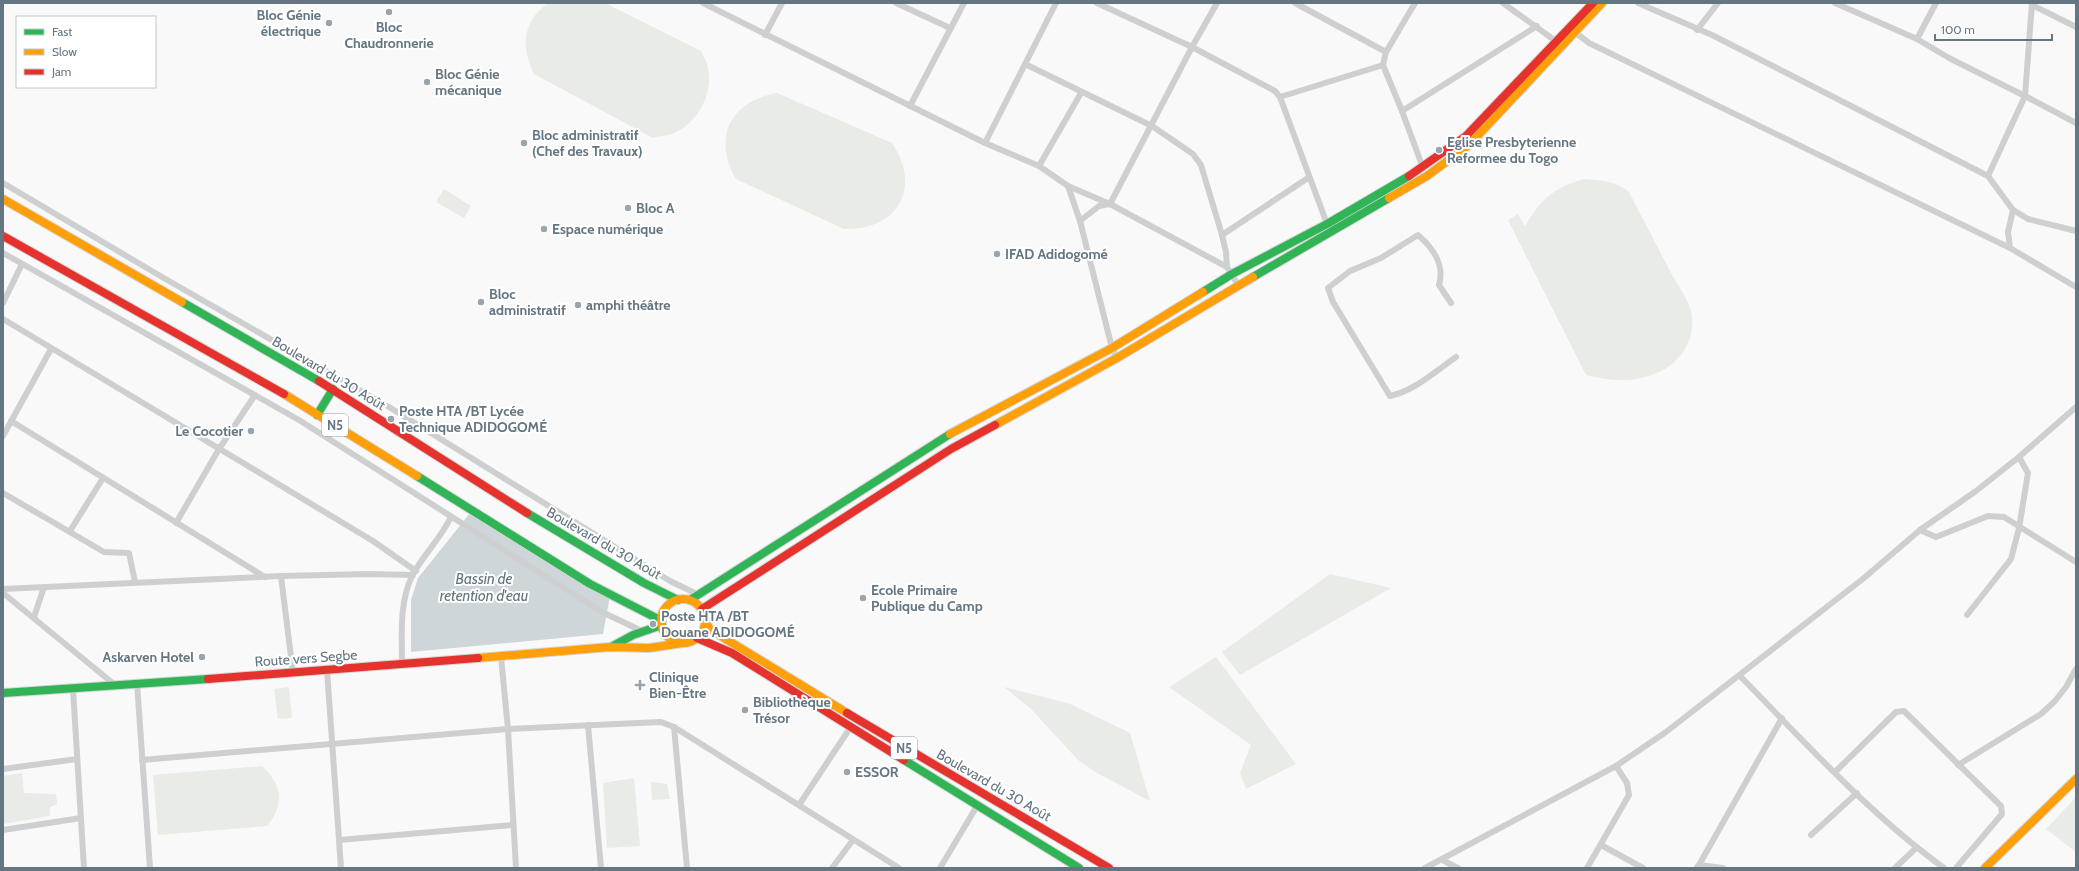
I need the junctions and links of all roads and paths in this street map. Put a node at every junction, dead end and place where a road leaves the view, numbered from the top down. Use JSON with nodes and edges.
{"nodes":[{"id":1,"x":703,"y":3,"type":"edge"},
{"id":2,"x":782,"y":3,"type":"edge"},
{"id":3,"x":896,"y":3,"type":"edge"},
{"id":4,"x":964,"y":3,"type":"edge"},
{"id":5,"x":1056,"y":3,"type":"edge"},
{"id":6,"x":1096,"y":3,"type":"edge"},
{"id":7,"x":1217,"y":3,"type":"edge"},
{"id":8,"x":1295,"y":3,"type":"edge"},
{"id":9,"x":1415,"y":3,"type":"edge"},
{"id":10,"x":1503,"y":3,"type":"edge"},
{"id":11,"x":1593,"y":3,"type":"edge"},
{"id":12,"x":1602,"y":3,"type":"edge"},
{"id":13,"x":1638,"y":3,"type":"edge"},
{"id":14,"x":1718,"y":3,"type":"edge"},
{"id":15,"x":1835,"y":3,"type":"edge"},
{"id":16,"x":1936,"y":3,"type":"edge"},
{"id":17,"x":1302,"y":4,"type":"edge"},
{"id":18,"x":2032,"y":4,"type":"edge"},
{"id":19,"x":1536,"y":26,"type":"junction"},
{"id":20,"x":2076,"y":27,"type":"edge"},
{"id":21,"x":950,"y":28,"type":"junction"},
{"id":22,"x":1697,"y":30,"type":"junction"},
{"id":23,"x":1576,"y":33,"type":"junction"},
{"id":24,"x":765,"y":35,"type":"junction"},
{"id":25,"x":1917,"y":39,"type":"junction"},
{"id":26,"x":1557,"y":42,"type":"junction"},
{"id":27,"x":1192,"y":47,"type":"junction"},
{"id":28,"x":1386,"y":52,"type":"junction"},
{"id":29,"x":1025,"y":64,"type":"junction"},
{"id":30,"x":1383,"y":65,"type":"junction"},
{"id":31,"x":1081,"y":93,"type":"junction"},
{"id":32,"x":2025,"y":96,"type":"junction"},
{"id":33,"x":1280,"y":97,"type":"junction"},
{"id":34,"x":910,"y":106,"type":"junction"},
{"id":35,"x":1402,"y":110,"type":"junction"},
{"id":36,"x":2076,"y":123,"type":"edge"},
{"id":37,"x":1152,"y":126,"type":"junction"},
{"id":38,"x":985,"y":143,"type":"junction"},
{"id":39,"x":1039,"y":166,"type":"junction"},
{"id":40,"x":1423,"y":168,"type":"junction"},
{"id":41,"x":1988,"y":176,"type":"junction"},
{"id":42,"x":1308,"y":178,"type":"junction"},
{"id":43,"x":3,"y":183,"type":"edge"},
{"id":44,"x":1068,"y":186,"type":"junction"},
{"id":45,"x":3,"y":199,"type":"edge"},
{"id":46,"x":1110,"y":204,"type":"junction"},
{"id":47,"x":2013,"y":210,"type":"junction"},
{"id":48,"x":1080,"y":222,"type":"junction"},
{"id":49,"x":1327,"y":224,"type":"junction"},
{"id":50,"x":2076,"y":230,"type":"edge"},
{"id":51,"x":1222,"y":235,"type":"junction"},
{"id":52,"x":3,"y":236,"type":"edge"},
{"id":53,"x":2010,"y":248,"type":"junction"},
{"id":54,"x":3,"y":254,"type":"edge"},
{"id":55,"x":22,"y":264,"type":"junction"},
{"id":56,"x":1229,"y":271,"type":"junction"},
{"id":57,"x":1238,"y":285,"type":"junction"},
{"id":58,"x":2076,"y":286,"type":"edge"},
{"id":59,"x":3,"y":303,"type":"edge"},
{"id":60,"x":1451,"y":303,"type":"dead end"},
{"id":61,"x":3,"y":319,"type":"edge"},
{"id":62,"x":1112,"y":348,"type":"junction"},
{"id":63,"x":51,"y":349,"type":"junction"},
{"id":64,"x":1456,"y":357,"type":"dead end"},
{"id":65,"x":1116,"y":358,"type":"junction"},
{"id":66,"x":332,"y":389,"type":"junction"},
{"id":67,"x":255,"y":395,"type":"junction"},
{"id":68,"x":2076,"y":407,"type":"edge"},
{"id":69,"x":317,"y":415,"type":"junction"},
{"id":70,"x":11,"y":421,"type":"junction"},
{"id":71,"x":3,"y":436,"type":"edge"},
{"id":72,"x":219,"y":449,"type":"junction"},
{"id":73,"x":2019,"y":457,"type":"junction"},
{"id":74,"x":103,"y":478,"type":"junction"},
{"id":75,"x":3,"y":493,"type":"edge"},
{"id":76,"x":451,"y":517,"type":"junction"},
{"id":77,"x":176,"y":523,"type":"junction"},
{"id":78,"x":2019,"y":528,"type":"junction"},
{"id":79,"x":1920,"y":530,"type":"junction"},
{"id":80,"x":70,"y":531,"type":"junction"},
{"id":81,"x":2076,"y":562,"type":"edge"},
{"id":82,"x":414,"y":573,"type":"junction"},
{"id":83,"x":282,"y":576,"type":"junction"},
{"id":84,"x":265,"y":577,"type":"junction"},
{"id":85,"x":135,"y":582,"type":"junction"},
{"id":86,"x":44,"y":587,"type":"junction"},
{"id":87,"x":3,"y":589,"type":"edge"},
{"id":88,"x":3,"y":593,"type":"edge"},
{"id":89,"x":698,"y":595,"type":"junction"},
{"id":90,"x":678,"y":600,"type":"junction"},
{"id":91,"x":690,"y":600,"type":"junction"},
{"id":92,"x":702,"y":609,"type":"junction"},
{"id":93,"x":1967,"y":615,"type":"dead end"},
{"id":94,"x":34,"y":617,"type":"junction"},
{"id":95,"x":706,"y":620,"type":"junction"},
{"id":96,"x":662,"y":623,"type":"junction"},
{"id":97,"x":642,"y":631,"type":"junction"},
{"id":98,"x":697,"y":638,"type":"junction"},
{"id":99,"x":684,"y":643,"type":"junction"},
{"id":100,"x":610,"y":647,"type":"junction"},
{"id":101,"x":501,"y":657,"type":"junction"},
{"id":102,"x":402,"y":664,"type":"junction"},
{"id":103,"x":2076,"y":669,"type":"edge"},
{"id":104,"x":327,"y":670,"type":"junction"},
{"id":105,"x":293,"y":673,"type":"junction"},
{"id":106,"x":1740,"y":676,"type":"junction"},
{"id":107,"x":137,"y":683,"type":"junction"},
{"id":108,"x":115,"y":685,"type":"junction"},
{"id":109,"x":73,"y":689,"type":"junction"},
{"id":110,"x":3,"y":693,"type":"edge"},
{"id":111,"x":1782,"y":718,"type":"junction"},
{"id":112,"x":588,"y":725,"type":"junction"},
{"id":113,"x":674,"y":726,"type":"junction"},
{"id":114,"x":850,"y":728,"type":"junction"},
{"id":115,"x":508,"y":729,"type":"junction"},
{"id":116,"x":332,"y":744,"type":"junction"},
{"id":117,"x":77,"y":759,"type":"junction"},
{"id":118,"x":142,"y":760,"type":"junction"},
{"id":119,"x":1958,"y":765,"type":"junction"},
{"id":120,"x":1616,"y":766,"type":"junction"},
{"id":121,"x":3,"y":769,"type":"edge"},
{"id":122,"x":1835,"y":772,"type":"junction"},
{"id":123,"x":2076,"y":779,"type":"edge"},
{"id":124,"x":1857,"y":793,"type":"junction"},
{"id":125,"x":799,"y":805,"type":"junction"},
{"id":126,"x":977,"y":806,"type":"junction"},
{"id":127,"x":81,"y":818,"type":"junction"},
{"id":128,"x":512,"y":825,"type":"junction"},
{"id":129,"x":3,"y":830,"type":"edge"},
{"id":130,"x":1812,"y":835,"type":"dead end"},
{"id":131,"x":339,"y":840,"type":"junction"},
{"id":132,"x":853,"y":840,"type":"junction"},
{"id":133,"x":1601,"y":845,"type":"junction"},
{"id":134,"x":1916,"y":848,"type":"junction"},
{"id":135,"x":1442,"y":860,"type":"junction"},
{"id":136,"x":1698,"y":866,"type":"edge"},
{"id":137,"x":84,"y":868,"type":"edge"},
{"id":138,"x":150,"y":868,"type":"edge"},
{"id":139,"x":341,"y":868,"type":"edge"},
{"id":140,"x":516,"y":868,"type":"edge"},
{"id":141,"x":601,"y":868,"type":"edge"},
{"id":142,"x":687,"y":868,"type":"edge"},
{"id":143,"x":832,"y":868,"type":"edge"},
{"id":144,"x":899,"y":868,"type":"edge"},
{"id":145,"x":940,"y":868,"type":"edge"},
{"id":146,"x":1079,"y":868,"type":"edge"},
{"id":147,"x":1109,"y":868,"type":"edge"},
{"id":148,"x":1425,"y":868,"type":"edge"},
{"id":149,"x":1458,"y":868,"type":"edge"},
{"id":150,"x":1586,"y":868,"type":"edge"},
{"id":151,"x":1643,"y":868,"type":"edge"},
{"id":152,"x":1723,"y":868,"type":"edge"},
{"id":153,"x":1896,"y":868,"type":"edge"},
{"id":154,"x":1944,"y":868,"type":"edge"},
{"id":155,"x":1956,"y":868,"type":"edge"},
{"id":156,"x":1985,"y":868,"type":"edge"}],
"edges":[{"from":1,"to":24,"type":"street"},
{"from":2,"to":24,"type":"street"},
{"from":3,"to":21,"type":"street"},
{"from":4,"to":21,"type":"street"},
{"from":5,"to":29,"type":"street"},
{"from":6,"to":27,"type":"street"},
{"from":7,"to":27,"type":"street"},
{"from":8,"to":17,"type":"street"},
{"from":9,"to":28,"type":"street"},
{"from":10,"to":19,"type":"street"},
{"from":11,"to":26,"type":"main road"},
{"from":12,"to":23,"type":"main road"},
{"from":13,"to":22,"type":"street"},
{"from":14,"to":22,"type":"street"},
{"from":15,"to":25,"type":"street"},
{"from":16,"to":25,"type":"street"},
{"from":17,"to":28,"type":"street"},
{"from":18,"to":20,"type":"street"},
{"from":18,"to":32,"type":"street"},
{"from":19,"to":26,"type":"street"},
{"from":19,"to":35,"type":"street"},
{"from":21,"to":34,"type":"street"},
{"from":22,"to":41,"type":"street"},
{"from":23,"to":53,"type":"street"},
{"from":23,"to":57,"type":"main road"},
{"from":24,"to":34,"type":"street"},
{"from":25,"to":32,"type":"street"},
{"from":26,"to":40,"type":"main road"},
{"from":27,"to":33,"type":"street"},
{"from":27,"to":37,"type":"street"},
{"from":28,"to":30,"type":"street"},
{"from":29,"to":31,"type":"street"},
{"from":29,"to":38,"type":"street"},
{"from":30,"to":33,"type":"street"},
{"from":30,"to":35,"type":"street"},
{"from":31,"to":37,"type":"street"},
{"from":31,"to":39,"type":"street"},
{"from":32,"to":36,"type":"street"},
{"from":32,"to":41,"type":"street"},
{"from":33,"to":42,"type":"street"},
{"from":34,"to":38,"type":"street"},
{"from":35,"to":40,"type":"street"},
{"from":37,"to":46,"type":"street"},
{"from":37,"to":51,"type":"street"},
{"from":38,"to":39,"type":"street"},
{"from":39,"to":44,"type":"street"},
{"from":40,"to":49,"type":"main road"},
{"from":41,"to":47,"type":"street"},
{"from":42,"to":49,"type":"street"},
{"from":42,"to":51,"type":"street"},
{"from":43,"to":89,"type":"street"},
{"from":44,"to":46,"type":"street"},
{"from":44,"to":48,"type":"street"},
{"from":45,"to":66,"type":"main road","name":"Boulevard du 30 Août","number":"N5"},
{"from":46,"to":48,"type":"street"},
{"from":46,"to":56,"type":"street"},
{"from":47,"to":50,"type":"street"},
{"from":47,"to":53,"type":"street"},
{"from":48,"to":62,"type":"street"},
{"from":49,"to":56,"type":"main road"},
{"from":51,"to":56,"type":"street"},
{"from":52,"to":69,"type":"main road","number":"N5"},
{"from":53,"to":58,"type":"street"},
{"from":54,"to":55,"type":"street"},
{"from":55,"to":59,"type":"street"},
{"from":55,"to":67,"type":"street"},
{"from":56,"to":57,"type":"street"},
{"from":56,"to":62,"type":"main road"},
{"from":57,"to":65,"type":"main road"},
{"from":60,"to":64,"type":"street"},
{"from":61,"to":63,"type":"street"},
{"from":62,"to":65,"type":"street"},
{"from":62,"to":89,"type":"main road"},
{"from":63,"to":70,"type":"street"},
{"from":63,"to":72,"type":"street"},
{"from":65,"to":92,"type":"main road"},
{"from":66,"to":69,"type":"main road"},
{"from":66,"to":90,"type":"main road","name":"Boulevard du 30 Août","number":"N5"},
{"from":67,"to":72,"type":"street"},
{"from":67,"to":76,"type":"street"},
{"from":68,"to":73,"type":"street"},
{"from":69,"to":96,"type":"main road","number":"N5"},
{"from":70,"to":71,"type":"street"},
{"from":70,"to":74,"type":"street"},
{"from":72,"to":77,"type":"street"},
{"from":72,"to":82,"type":"street"},
{"from":73,"to":78,"type":"street"},
{"from":73,"to":79,"type":"street"},
{"from":74,"to":77,"type":"street"},
{"from":74,"to":80,"type":"street"},
{"from":75,"to":80,"type":"street"},
{"from":76,"to":82,"type":"street"},
{"from":76,"to":97,"type":"street"},
{"from":77,"to":84,"type":"street"},
{"from":78,"to":79,"type":"street"},
{"from":78,"to":81,"type":"street"},
{"from":78,"to":93,"type":"street"},
{"from":79,"to":106,"type":"street"},
{"from":80,"to":85,"type":"street"},
{"from":82,"to":83,"type":"street"},
{"from":82,"to":102,"type":"street"},
{"from":83,"to":84,"type":"street"},
{"from":83,"to":105,"type":"street"},
{"from":84,"to":85,"type":"street"},
{"from":85,"to":86,"type":"street"},
{"from":86,"to":87,"type":"street"},
{"from":86,"to":94,"type":"street"},
{"from":88,"to":94,"type":"street"},
{"from":89,"to":91,"type":"main road"},
{"from":90,"to":91,"type":"main road","number":"N5"},
{"from":90,"to":96,"type":"main road"},
{"from":91,"to":92,"type":"main road"},
{"from":92,"to":95,"type":"main road","number":"N5"},
{"from":94,"to":108,"type":"street"},
{"from":95,"to":98,"type":"main road"},
{"from":95,"to":147,"type":"main road","name":"Boulevard du 30 Août","number":"N5"},
{"from":96,"to":97,"type":"main road","name":"Route vers Segbe"},
{"from":96,"to":99,"type":"main road","number":"N5"},
{"from":97,"to":100,"type":"main road","name":"Route vers Segbe"},
{"from":98,"to":99,"type":"main road"},
{"from":98,"to":114,"type":"main road","name":"Boulevard du 30 Août","number":"N5"},
{"from":99,"to":100,"type":"main road","name":"Route vers Segbe"},
{"from":100,"to":101,"type":"main road","name":"Route vers Segbe"},
{"from":101,"to":102,"type":"main road","name":"Route vers Segbe"},
{"from":101,"to":115,"type":"street"},
{"from":102,"to":104,"type":"main road","name":"Route vers Segbe"},
{"from":103,"to":119,"type":"street"},
{"from":104,"to":105,"type":"main road","name":"Route vers Segbe"},
{"from":104,"to":116,"type":"street"},
{"from":105,"to":107,"type":"main road","name":"Route vers Segbe"},
{"from":106,"to":111,"type":"street"},
{"from":106,"to":120,"type":"street"},
{"from":107,"to":108,"type":"main road","name":"Route vers Segbe"},
{"from":107,"to":118,"type":"street"},
{"from":108,"to":109,"type":"main road","name":"Route vers Segbe"},
{"from":109,"to":110,"type":"main road","name":"Route vers Segbe"},
{"from":109,"to":117,"type":"street"},
{"from":111,"to":122,"type":"street"},
{"from":111,"to":136,"type":"street"},
{"from":112,"to":113,"type":"street"},
{"from":112,"to":115,"type":"street"},
{"from":112,"to":141,"type":"street"},
{"from":113,"to":125,"type":"street"},
{"from":113,"to":142,"type":"street"},
{"from":114,"to":125,"type":"street"},
{"from":114,"to":126,"type":"main road","name":"Boulevard du 30 Août","number":"N5"},
{"from":115,"to":116,"type":"street"},
{"from":115,"to":128,"type":"street"},
{"from":116,"to":118,"type":"street"},
{"from":116,"to":131,"type":"street"},
{"from":117,"to":121,"type":"street"},
{"from":117,"to":127,"type":"street"},
{"from":118,"to":138,"type":"street"},
{"from":119,"to":122,"type":"street"},
{"from":119,"to":155,"type":"street"},
{"from":120,"to":133,"type":"street"},
{"from":120,"to":135,"type":"street"},
{"from":122,"to":124,"type":"street"},
{"from":123,"to":156,"type":"main road"},
{"from":124,"to":130,"type":"street"},
{"from":124,"to":134,"type":"street"},
{"from":125,"to":132,"type":"street"},
{"from":126,"to":145,"type":"street"},
{"from":126,"to":146,"type":"main road","name":"Boulevard du 30 Août","number":"N5"},
{"from":127,"to":129,"type":"street"},
{"from":127,"to":137,"type":"street"},
{"from":128,"to":131,"type":"street"},
{"from":128,"to":140,"type":"street"},
{"from":131,"to":139,"type":"street"},
{"from":132,"to":143,"type":"street"},
{"from":132,"to":144,"type":"street"},
{"from":133,"to":150,"type":"street"},
{"from":133,"to":151,"type":"street"},
{"from":134,"to":153,"type":"street"},
{"from":134,"to":154,"type":"street"},
{"from":135,"to":148,"type":"street"},
{"from":135,"to":149,"type":"street"},
{"from":136,"to":152,"type":"street"}]}
